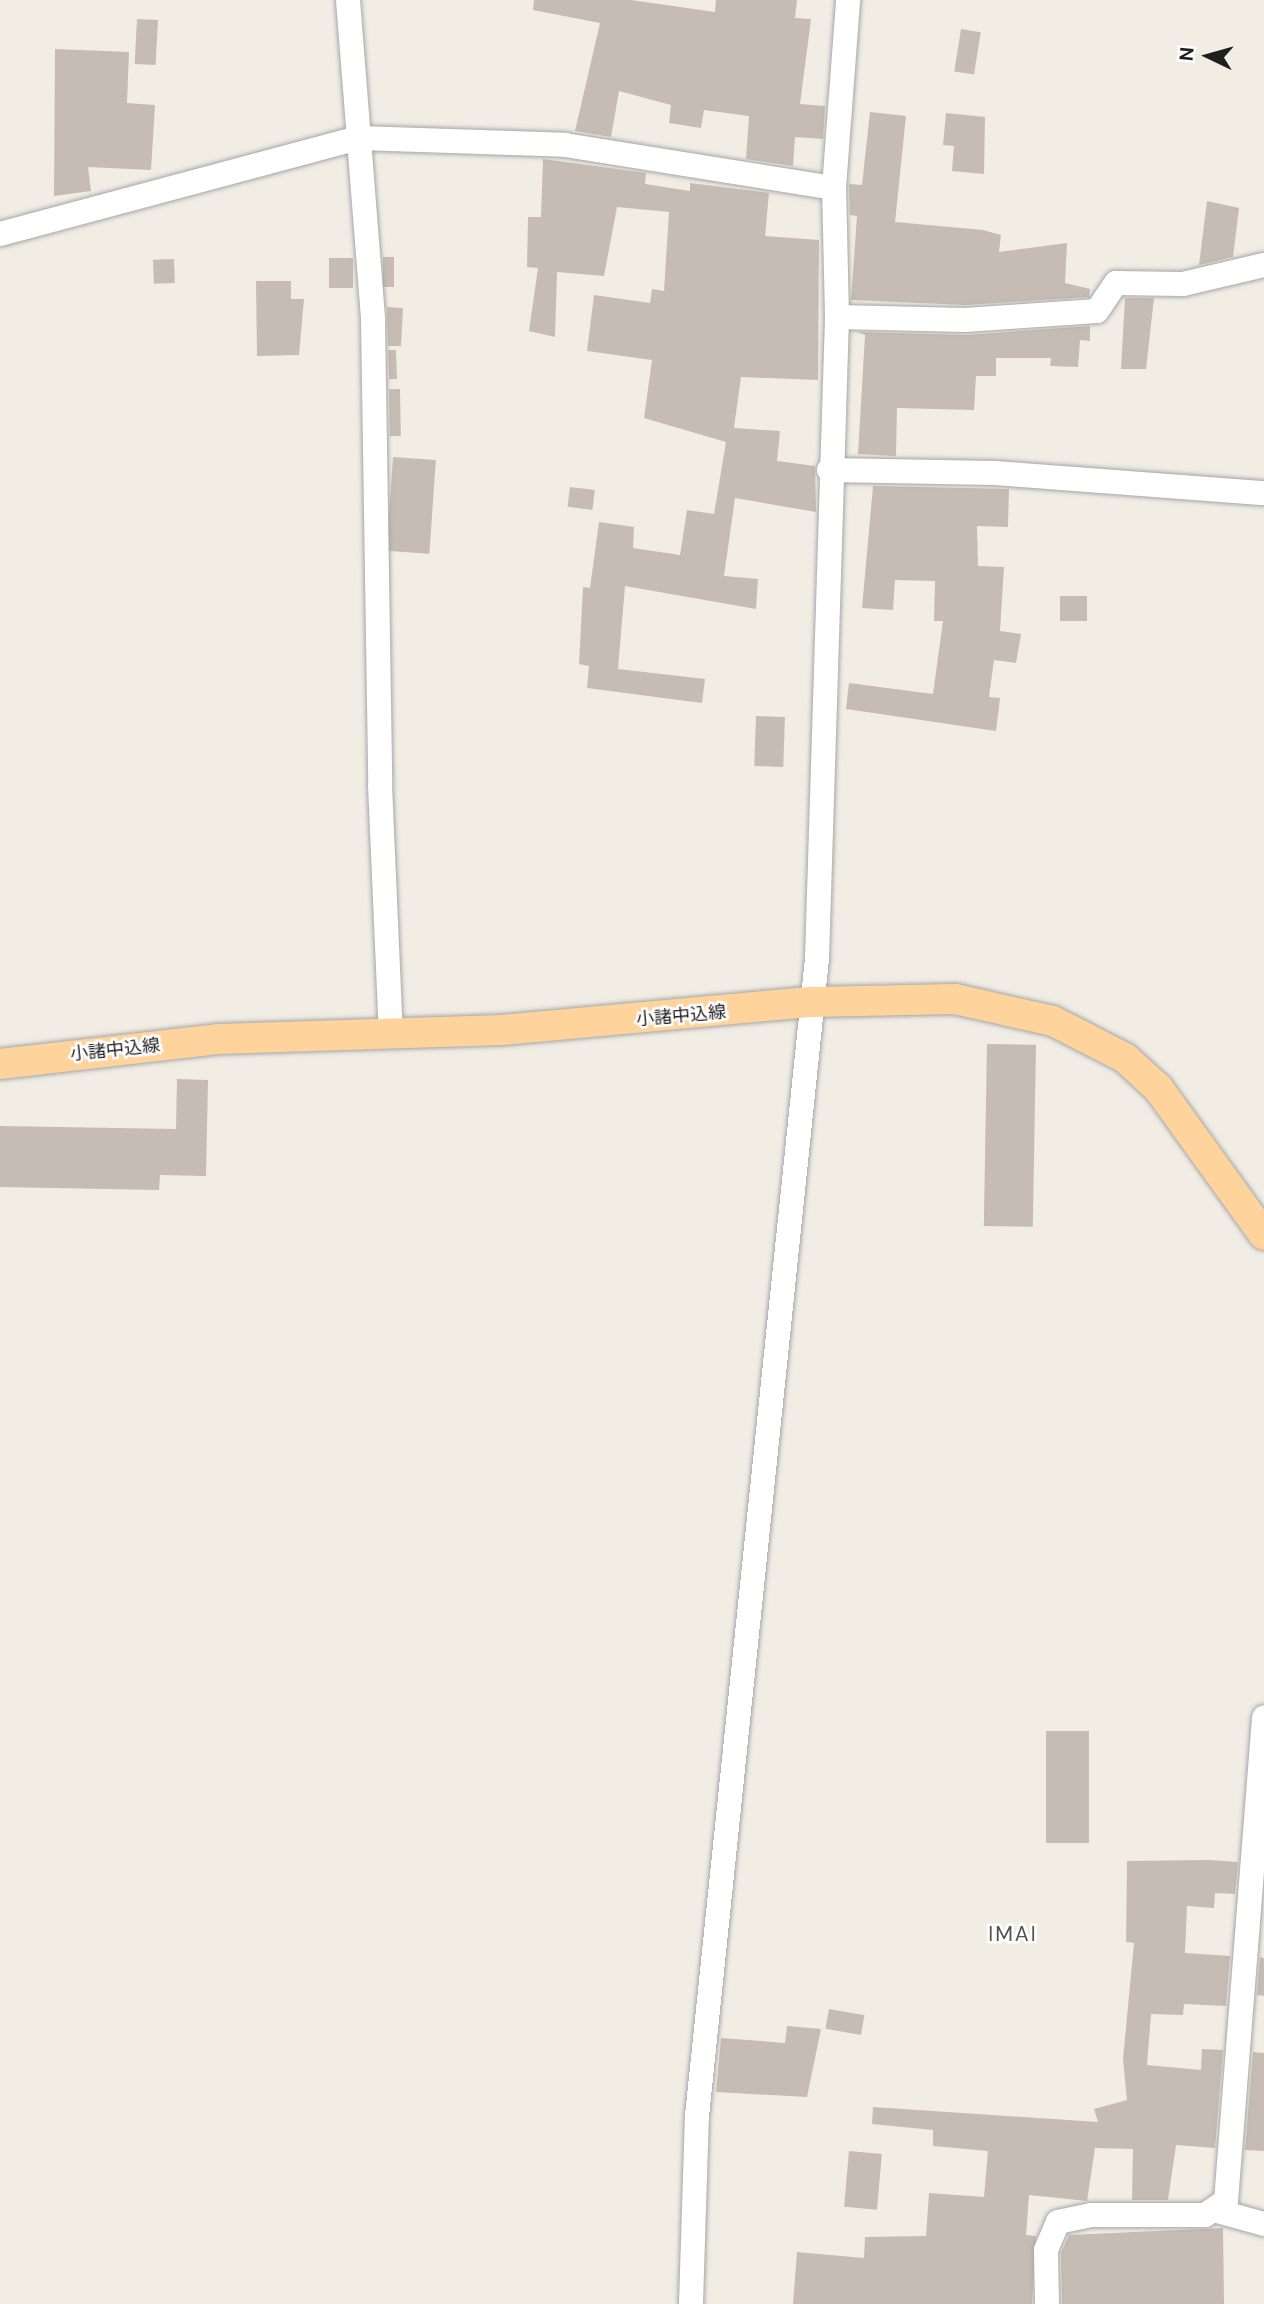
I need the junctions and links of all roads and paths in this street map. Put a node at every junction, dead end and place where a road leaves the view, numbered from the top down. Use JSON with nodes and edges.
{"nodes":[{"id":1,"x":348,"y":0,"type":"edge"},
{"id":2,"x":848,"y":0,"type":"edge"},
{"id":3,"x":359,"y":138,"type":"junction"},
{"id":4,"x":834,"y":188,"type":"junction"},
{"id":5,"x":0,"y":234,"type":"edge"},
{"id":6,"x":1264,"y":265,"type":"edge"},
{"id":7,"x":836,"y":317,"type":"junction"},
{"id":8,"x":829,"y":470,"type":"junction"},
{"id":9,"x":1264,"y":493,"type":"edge"},
{"id":10,"x":812,"y":1002,"type":"junction"},
{"id":11,"x":391,"y":1032,"type":"junction"},
{"id":12,"x":0,"y":1064,"type":"edge"},
{"id":13,"x":1264,"y":1235,"type":"edge"},
{"id":14,"x":1264,"y":1717,"type":"edge"},
{"id":15,"x":1217,"y":2211,"type":"junction"},
{"id":16,"x":1264,"y":2224,"type":"edge"},
{"id":17,"x":691,"y":2304,"type":"edge"},
{"id":18,"x":1046,"y":2304,"type":"edge"}],
"edges":[{"from":1,"to":3,"type":"street"},
{"from":2,"to":4,"type":"street"},
{"from":3,"to":4,"type":"street"},
{"from":3,"to":5,"type":"street"},
{"from":3,"to":11,"type":"street"},
{"from":4,"to":7,"type":"street"},
{"from":6,"to":7,"type":"street"},
{"from":7,"to":8,"type":"street"},
{"from":8,"to":9,"type":"street"},
{"from":8,"to":10,"type":"street"},
{"from":10,"to":11,"type":"main road","name":"小諸中込線"},
{"from":10,"to":13,"type":"main road","name":"小諸中込線"},
{"from":10,"to":17,"type":"street"},
{"from":11,"to":12,"type":"main road","name":"小諸中込線"},
{"from":14,"to":15,"type":"street"},
{"from":15,"to":16,"type":"street"},
{"from":15,"to":18,"type":"street"}]}
